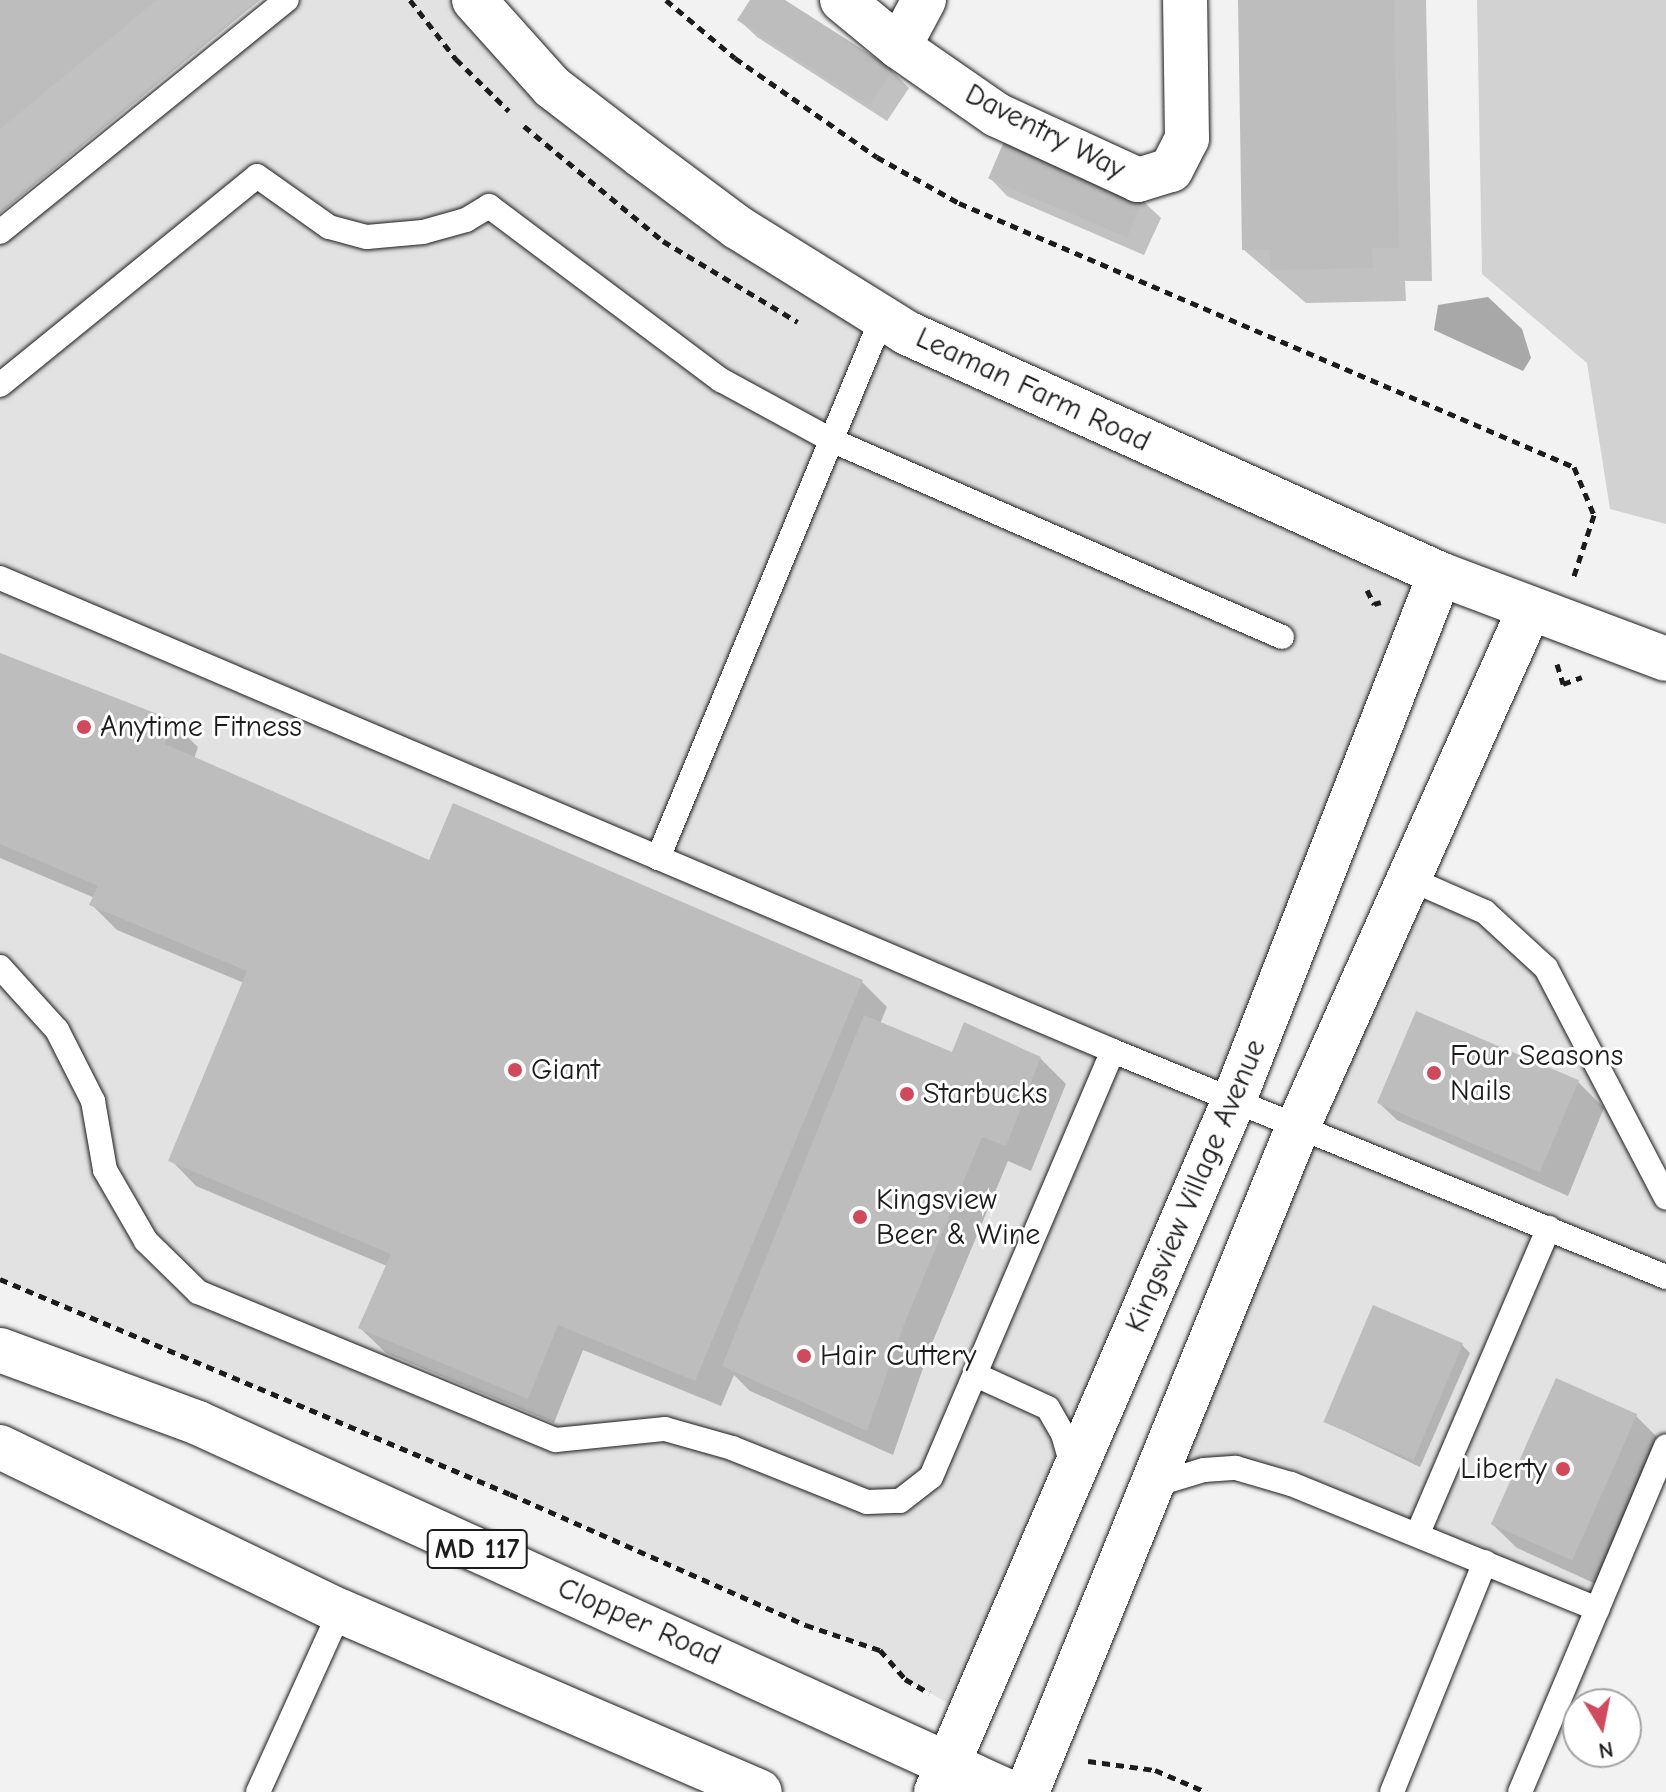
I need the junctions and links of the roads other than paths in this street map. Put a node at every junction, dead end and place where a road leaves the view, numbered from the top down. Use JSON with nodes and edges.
{"nodes":[{"id":1,"x":287,"y":0,"type":"edge"},
{"id":2,"x":474,"y":0,"type":"edge"},
{"id":3,"x":842,"y":0,"type":"edge"},
{"id":4,"x":924,"y":0,"type":"edge"},
{"id":5,"x":1185,"y":0,"type":"edge"},
{"id":6,"x":899,"y":47,"type":"junction"},
{"id":7,"x":0,"y":232,"type":"edge"},
{"id":8,"x":882,"y":318,"type":"junction"},
{"id":9,"x":0,"y":385,"type":"edge"},
{"id":10,"x":831,"y":440,"type":"junction"},
{"id":11,"x":1440,"y":574,"type":"junction"},
{"id":12,"x":0,"y":578,"type":"edge"},
{"id":13,"x":1550,"y":631,"type":"junction"},
{"id":14,"x":1282,"y":637,"type":"dead end"},
{"id":15,"x":1666,"y":659,"type":"edge"},
{"id":16,"x":658,"y":858,"type":"junction"},
{"id":17,"x":1410,"y":879,"type":"junction"},
{"id":18,"x":0,"y":967,"type":"edge"},
{"id":19,"x":1113,"y":1051,"type":"junction"},
{"id":20,"x":1234,"y":1100,"type":"junction"},
{"id":21,"x":1299,"y":1124,"type":"junction"},
{"id":22,"x":1666,"y":1198,"type":"edge"},
{"id":23,"x":1549,"y":1228,"type":"junction"},
{"id":24,"x":1666,"y":1277,"type":"edge"},
{"id":25,"x":0,"y":1350,"type":"edge"},
{"id":26,"x":976,"y":1375,"type":"junction"},
{"id":27,"x":0,"y":1447,"type":"edge"},
{"id":28,"x":1666,"y":1447,"type":"edge"},
{"id":29,"x":1074,"y":1473,"type":"junction"},
{"id":30,"x":1151,"y":1486,"type":"junction"},
{"id":31,"x":1418,"y":1533,"type":"junction"},
{"id":32,"x":1485,"y":1562,"type":"junction"},
{"id":33,"x":1598,"y":1609,"type":"junction"},
{"id":34,"x":340,"y":1611,"type":"junction"},
{"id":35,"x":943,"y":1776,"type":"edge"},
{"id":36,"x":258,"y":1792,"type":"edge"},
{"id":37,"x":760,"y":1792,"type":"edge"},
{"id":38,"x":1009,"y":1792,"type":"edge"},
{"id":39,"x":1027,"y":1792,"type":"edge"},
{"id":40,"x":1392,"y":1792,"type":"edge"},
{"id":41,"x":1520,"y":1792,"type":"edge"}],
"edges":[{"from":1,"to":7,"type":"lane"},
{"from":2,"to":8,"type":"street","name":"Leaman Farm Road"},
{"from":3,"to":6,"type":"street","name":"Daventry Way"},
{"from":4,"to":6,"type":"street"},
{"from":5,"to":6,"type":"street","name":"Daventry Way"},
{"from":8,"to":10,"type":"lane"},
{"from":8,"to":11,"type":"street","name":"Leaman Farm Road"},
{"from":9,"to":10,"type":"lane"},
{"from":10,"to":14,"type":"lane"},
{"from":10,"to":16,"type":"lane"},
{"from":11,"to":13,"type":"street","name":"Leaman Farm Road"},
{"from":11,"to":20,"type":"street","name":"Kingsview Village Avenue"},
{"from":12,"to":16,"type":"lane"},
{"from":13,"to":15,"type":"street","name":"Leaman Farm Road"},
{"from":13,"to":17,"type":"street"},
{"from":16,"to":19,"type":"lane"},
{"from":17,"to":21,"type":"street"},
{"from":17,"to":22,"type":"lane"},
{"from":18,"to":26,"type":"lane"},
{"from":19,"to":20,"type":"lane"},
{"from":19,"to":26,"type":"lane"},
{"from":20,"to":21,"type":"lane"},
{"from":20,"to":29,"type":"street","name":"Kingsview Village Avenue"},
{"from":21,"to":23,"type":"lane"},
{"from":21,"to":30,"type":"street"},
{"from":23,"to":24,"type":"lane"},
{"from":23,"to":31,"type":"lane"},
{"from":25,"to":35,"type":"street","name":"Clopper Road","number":"MD 117"},
{"from":26,"to":29,"type":"lane"},
{"from":27,"to":34,"type":"street"},
{"from":28,"to":33,"type":"lane"},
{"from":29,"to":35,"type":"street","name":"Kingsview Village Avenue"},
{"from":30,"to":31,"type":"lane"},
{"from":30,"to":39,"type":"street"},
{"from":31,"to":32,"type":"lane"},
{"from":32,"to":33,"type":"lane"},
{"from":32,"to":40,"type":"lane"},
{"from":33,"to":41,"type":"lane"},
{"from":34,"to":36,"type":"lane"},
{"from":34,"to":37,"type":"street"},
{"from":35,"to":38,"type":"street","name":"Clopper Road","number":"MD 117"}]}
